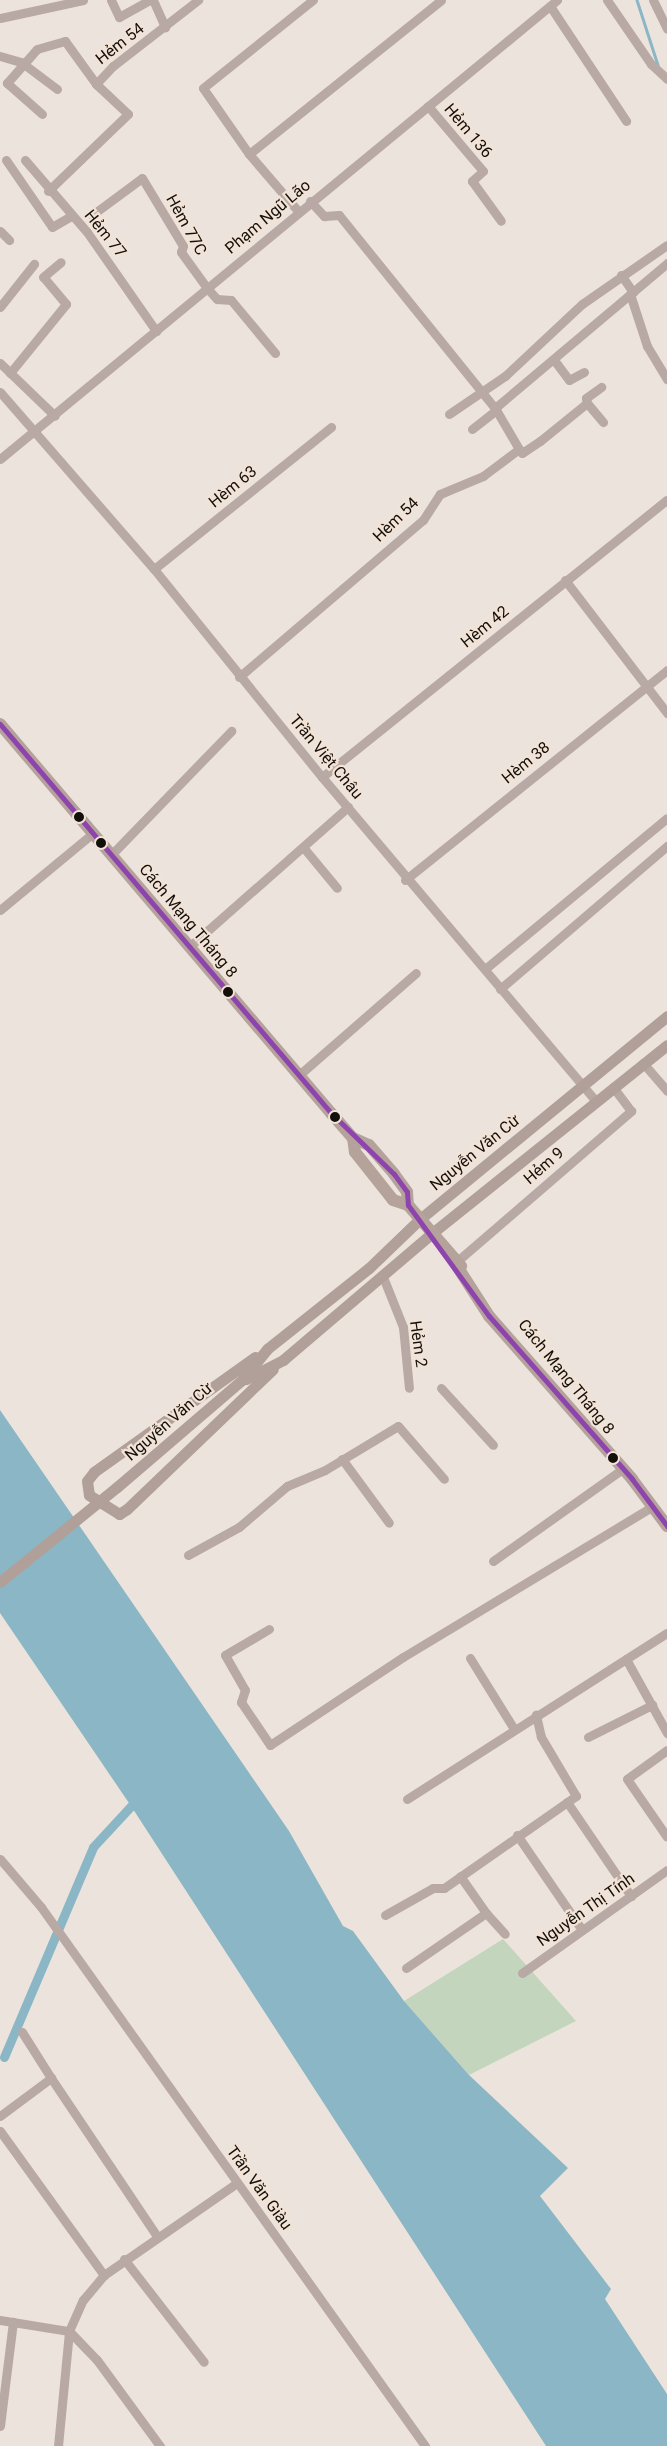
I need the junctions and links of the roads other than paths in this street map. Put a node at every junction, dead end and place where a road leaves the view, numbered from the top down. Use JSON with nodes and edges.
{"nodes":[{"id":1,"x":83,"y":0,"type":"edge"},
{"id":2,"x":111,"y":0,"type":"edge"},
{"id":3,"x":151,"y":0,"type":"edge"},
{"id":4,"x":198,"y":0,"type":"edge"},
{"id":5,"x":313,"y":0,"type":"edge"},
{"id":6,"x":441,"y":0,"type":"edge"},
{"id":7,"x":607,"y":0,"type":"edge"},
{"id":8,"x":653,"y":0,"type":"edge"},
{"id":9,"x":553,"y":3,"type":"edge"},
{"id":10,"x":0,"y":18,"type":"edge"},
{"id":11,"x":166,"y":27,"type":"junction"},
{"id":12,"x":667,"y":29,"type":"edge"},
{"id":13,"x":0,"y":56,"type":"edge"},
{"id":14,"x":21,"y":62,"type":"junction"},
{"id":15,"x":667,"y":78,"type":"edge"},
{"id":16,"x":96,"y":84,"type":"junction"},
{"id":17,"x":57,"y":89,"type":"dead end"},
{"id":18,"x":428,"y":106,"type":"junction"},
{"id":19,"x":42,"y":114,"type":"dead end"},
{"id":20,"x":626,"y":121,"type":"dead end"},
{"id":21,"x":249,"y":154,"type":"junction"},
{"id":22,"x":6,"y":160,"type":"dead end"},
{"id":23,"x":25,"y":160,"type":"dead end"},
{"id":24,"x":48,"y":191,"type":"junction"},
{"id":25,"x":310,"y":201,"type":"junction"},
{"id":26,"x":298,"y":211,"type":"junction"},
{"id":27,"x":92,"y":215,"type":"dead end"},
{"id":28,"x":71,"y":216,"type":"junction"},
{"id":29,"x":500,"y":221,"type":"dead end"},
{"id":30,"x":0,"y":231,"type":"edge"},
{"id":31,"x":9,"y":240,"type":"dead end"},
{"id":32,"x":667,"y":244,"type":"edge"},
{"id":33,"x":61,"y":262,"type":"dead end"},
{"id":34,"x":667,"y":263,"type":"edge"},
{"id":35,"x":34,"y":264,"type":"dead end"},
{"id":36,"x":621,"y":275,"type":"junction"},
{"id":37,"x":207,"y":288,"type":"junction"},
{"id":38,"x":632,"y":293,"type":"junction"},
{"id":39,"x":0,"y":307,"type":"edge"},
{"id":40,"x":156,"y":331,"type":"junction"},
{"id":41,"x":275,"y":353,"type":"dead end"},
{"id":42,"x":554,"y":360,"type":"junction"},
{"id":43,"x":0,"y":363,"type":"edge"},
{"id":44,"x":584,"y":372,"type":"dead end"},
{"id":45,"x":10,"y":373,"type":"junction"},
{"id":46,"x":667,"y":379,"type":"edge"},
{"id":47,"x":601,"y":387,"type":"dead end"},
{"id":48,"x":0,"y":392,"type":"edge"},
{"id":49,"x":482,"y":393,"type":"junction"},
{"id":50,"x":587,"y":403,"type":"junction"},
{"id":51,"x":495,"y":409,"type":"junction"},
{"id":52,"x":449,"y":414,"type":"dead end"},
{"id":53,"x":55,"y":416,"type":"junction"},
{"id":54,"x":603,"y":422,"type":"dead end"},
{"id":55,"x":331,"y":427,"type":"dead end"},
{"id":56,"x":472,"y":430,"type":"dead end"},
{"id":57,"x":35,"y":432,"type":"junction"},
{"id":58,"x":519,"y":449,"type":"junction"},
{"id":59,"x":0,"y":459,"type":"edge"},
{"id":60,"x":667,"y":500,"type":"edge"},
{"id":61,"x":154,"y":569,"type":"junction"},
{"id":62,"x":565,"y":580,"type":"junction"},
{"id":63,"x":667,"y":670,"type":"edge"},
{"id":64,"x":240,"y":677,"type":"junction"},
{"id":65,"x":647,"y":686,"type":"junction"},
{"id":66,"x":667,"y":713,"type":"edge"},
{"id":67,"x":0,"y":724,"type":"edge"},
{"id":68,"x":231,"y":731,"type":"dead end"},
{"id":69,"x":322,"y":777,"type":"junction"},
{"id":70,"x":348,"y":807,"type":"junction"},
{"id":71,"x":667,"y":818,"type":"edge"},
{"id":72,"x":92,"y":834,"type":"junction"},
{"id":73,"x":667,"y":846,"type":"edge"},
{"id":74,"x":303,"y":847,"type":"junction"},
{"id":75,"x":111,"y":855,"type":"junction"},
{"id":76,"x":407,"y":878,"type":"junction"},
{"id":77,"x":337,"y":888,"type":"dead end"},
{"id":78,"x":0,"y":910,"type":"edge"},
{"id":79,"x":189,"y":947,"type":"junction"},
{"id":80,"x":485,"y":969,"type":"junction"},
{"id":81,"x":416,"y":973,"type":"dead end"},
{"id":82,"x":500,"y":989,"type":"junction"},
{"id":83,"x":667,"y":1016,"type":"edge"},
{"id":84,"x":667,"y":1045,"type":"edge"},
{"id":85,"x":643,"y":1063,"type":"junction"},
{"id":86,"x":299,"y":1075,"type":"junction"},
{"id":87,"x":583,"y":1086,"type":"junction"},
{"id":88,"x":613,"y":1087,"type":"junction"},
{"id":89,"x":667,"y":1091,"type":"edge"},
{"id":90,"x":596,"y":1101,"type":"junction"},
{"id":91,"x":420,"y":1219,"type":"junction"},
{"id":92,"x":431,"y":1234,"type":"junction"},
{"id":93,"x":454,"y":1263,"type":"junction"},
{"id":94,"x":383,"y":1277,"type":"junction"},
{"id":95,"x":267,"y":1349,"type":"junction"},
{"id":96,"x":283,"y":1360,"type":"junction"},
{"id":97,"x":242,"y":1380,"type":"junction"},
{"id":98,"x":409,"y":1388,"type":"dead end"},
{"id":99,"x":441,"y":1388,"type":"dead end"},
{"id":100,"x":493,"y":1445,"type":"dead end"},
{"id":101,"x":342,"y":1459,"type":"junction"},
{"id":102,"x":625,"y":1474,"type":"junction"},
{"id":103,"x":444,"y":1479,"type":"dead end"},
{"id":104,"x":651,"y":1506,"type":"junction"},
{"id":105,"x":389,"y":1523,"type":"dead end"},
{"id":106,"x":667,"y":1526,"type":"edge"},
{"id":107,"x":188,"y":1555,"type":"dead end"},
{"id":108,"x":493,"y":1562,"type":"dead end"},
{"id":109,"x":0,"y":1582,"type":"edge"},
{"id":110,"x":269,"y":1628,"type":"dead end"},
{"id":111,"x":667,"y":1633,"type":"edge"},
{"id":112,"x":470,"y":1658,"type":"dead end"},
{"id":113,"x":626,"y":1659,"type":"junction"},
{"id":114,"x":652,"y":1705,"type":"junction"},
{"id":115,"x":536,"y":1715,"type":"junction"},
{"id":116,"x":514,"y":1729,"type":"junction"},
{"id":117,"x":667,"y":1733,"type":"edge"},
{"id":118,"x":588,"y":1737,"type":"dead end"},
{"id":119,"x":667,"y":1750,"type":"edge"},
{"id":120,"x":407,"y":1799,"type":"dead end"},
{"id":121,"x":567,"y":1802,"type":"junction"},
{"id":122,"x":517,"y":1835,"type":"junction"},
{"id":123,"x":667,"y":1837,"type":"edge"},
{"id":124,"x":0,"y":1859,"type":"edge"},
{"id":125,"x":667,"y":1870,"type":"edge"},
{"id":126,"x":460,"y":1876,"type":"junction"},
{"id":127,"x":631,"y":1896,"type":"junction"},
{"id":128,"x":486,"y":1913,"type":"junction"},
{"id":129,"x":385,"y":1915,"type":"dead end"},
{"id":130,"x":582,"y":1930,"type":"junction"},
{"id":131,"x":505,"y":1934,"type":"dead end"},
{"id":132,"x":406,"y":1968,"type":"dead end"},
{"id":133,"x":522,"y":1973,"type":"dead end"},
{"id":134,"x":22,"y":2032,"type":"dead end"},
{"id":135,"x":51,"y":2078,"type":"junction"},
{"id":136,"x":0,"y":2116,"type":"edge"},
{"id":137,"x":0,"y":2131,"type":"edge"},
{"id":138,"x":237,"y":2182,"type":"junction"},
{"id":139,"x":156,"y":2235,"type":"junction"},
{"id":140,"x":124,"y":2259,"type":"junction"},
{"id":141,"x":104,"y":2275,"type":"junction"},
{"id":142,"x":0,"y":2320,"type":"edge"},
{"id":143,"x":13,"y":2322,"type":"junction"},
{"id":144,"x":69,"y":2331,"type":"junction"},
{"id":145,"x":204,"y":2362,"type":"dead end"},
{"id":146,"x":0,"y":2426,"type":"edge"},
{"id":147,"x":58,"y":2446,"type":"edge"},
{"id":148,"x":160,"y":2446,"type":"edge"},
{"id":149,"x":425,"y":2446,"type":"edge"}],
"edges":[{"from":1,"to":10,"type":"street"},
{"from":2,"to":3,"type":"street"},
{"from":3,"to":11,"type":"street"},
{"from":4,"to":11,"type":"street","name":"Hẻm 54"},
{"from":5,"to":21,"type":"street"},
{"from":6,"to":21,"type":"street"},
{"from":7,"to":15,"type":"street"},
{"from":8,"to":12,"type":"street"},
{"from":9,"to":18,"type":"street","name":"Phạm Ngũ Lão"},
{"from":9,"to":20,"type":"street"},
{"from":11,"to":16,"type":"street","name":"Hẻm 54"},
{"from":13,"to":14,"type":"street"},
{"from":14,"to":16,"type":"street","name":"Hẻm 54"},
{"from":14,"to":17,"type":"street"},
{"from":14,"to":19,"type":"street"},
{"from":16,"to":24,"type":"street"},
{"from":18,"to":25,"type":"street","name":"Phạm Ngũ Lão"},
{"from":18,"to":29,"type":"street","name":"Hẻm 136"},
{"from":21,"to":26,"type":"street"},
{"from":22,"to":28,"type":"street"},
{"from":23,"to":24,"type":"street","name":"Hẻm 77"},
{"from":24,"to":28,"type":"street","name":"Hẻm 77"},
{"from":25,"to":26,"type":"street","name":"Phạm Ngũ Lão"},
{"from":25,"to":49,"type":"street"},
{"from":26,"to":37,"type":"street","name":"Phạm Ngũ Lão"},
{"from":27,"to":37,"type":"street","name":"Hẻm 77C"},
{"from":28,"to":40,"type":"street","name":"Hẻm 77"},
{"from":30,"to":31,"type":"street"},
{"from":32,"to":36,"type":"street"},
{"from":33,"to":45,"type":"street"},
{"from":34,"to":38,"type":"street"},
{"from":35,"to":39,"type":"street"},
{"from":36,"to":38,"type":"street"},
{"from":36,"to":49,"type":"street"},
{"from":37,"to":40,"type":"street","name":"Phạm Ngũ Lão"},
{"from":37,"to":41,"type":"street"},
{"from":38,"to":42,"type":"street"},
{"from":38,"to":46,"type":"street"},
{"from":40,"to":53,"type":"street","name":"Phạm Ngũ Lão"},
{"from":42,"to":44,"type":"street"},
{"from":42,"to":51,"type":"street"},
{"from":43,"to":45,"type":"street"},
{"from":45,"to":53,"type":"street"},
{"from":47,"to":50,"type":"street"},
{"from":48,"to":57,"type":"street","name":"Trần Việt Châu"},
{"from":49,"to":51,"type":"street"},
{"from":49,"to":52,"type":"street"},
{"from":50,"to":54,"type":"street"},
{"from":50,"to":58,"type":"street","name":"Hèm 54"},
{"from":51,"to":56,"type":"street"},
{"from":51,"to":58,"type":"street"},
{"from":53,"to":57,"type":"street","name":"Phạm Ngũ Lão"},
{"from":55,"to":61,"type":"street","name":"Hèm 63"},
{"from":57,"to":59,"type":"street","name":"Phạm Ngũ Lão"},
{"from":57,"to":61,"type":"street","name":"Trần Việt Châu"},
{"from":58,"to":64,"type":"street","name":"Hèm 54"},
{"from":60,"to":62,"type":"street","name":"Hèm 42"},
{"from":61,"to":64,"type":"street","name":"Trần Việt Châu"},
{"from":62,"to":65,"type":"street"},
{"from":62,"to":69,"type":"street","name":"Hèm 42"},
{"from":63,"to":65,"type":"street","name":"Hèm 38"},
{"from":64,"to":69,"type":"street","name":"Trần Việt Châu"},
{"from":65,"to":66,"type":"street"},
{"from":65,"to":76,"type":"street","name":"Hèm 38"},
{"from":67,"to":72,"type":"highway","name":"Cách Mạng Tháng 8"},
{"from":68,"to":75,"type":"street"},
{"from":69,"to":70,"type":"street","name":"Trần Việt Châu"},
{"from":70,"to":74,"type":"street"},
{"from":70,"to":76,"type":"street","name":"Trần Việt Châu"},
{"from":71,"to":80,"type":"street"},
{"from":72,"to":75,"type":"highway","name":"Cách Mạng Tháng 8"},
{"from":72,"to":78,"type":"street"},
{"from":73,"to":82,"type":"street"},
{"from":74,"to":77,"type":"street"},
{"from":74,"to":79,"type":"street"},
{"from":75,"to":79,"type":"highway","name":"Cách Mạng Tháng 8"},
{"from":76,"to":80,"type":"street","name":"Trần Việt Châu"},
{"from":79,"to":86,"type":"highway","name":"Cách Mạng Tháng 8"},
{"from":80,"to":82,"type":"street","name":"Trần Việt Châu"},
{"from":81,"to":86,"type":"street"},
{"from":82,"to":87,"type":"street","name":"Trần Việt Châu"},
{"from":83,"to":87,"type":"main road","name":"Nguyễn Văn Cừ"},
{"from":84,"to":85,"type":"main road","name":"Nguyễn Văn Cừ"},
{"from":85,"to":88,"type":"main road","name":"Nguyễn Văn Cừ"},
{"from":85,"to":89,"type":"street"},
{"from":86,"to":91,"type":"highway","name":"Cách Mạng Tháng 8"},
{"from":87,"to":90,"type":"street","name":"Trần Việt Châu"},
{"from":87,"to":91,"type":"main road","name":"Nguyễn Văn Cừ"},
{"from":88,"to":90,"type":"main road","name":"Nguyễn Văn Cừ"},
{"from":88,"to":93,"type":"street","name":"Hẻm 9"},
{"from":90,"to":92,"type":"main road","name":"Nguyễn Văn Cừ"},
{"from":91,"to":92,"type":"highway","name":"Cách Mạng Tháng 8"},
{"from":91,"to":95,"type":"main road","name":"Nguyễn Văn Cừ"},
{"from":92,"to":93,"type":"highway","name":"Cách Mạng Tháng 8"},
{"from":92,"to":94,"type":"main road","name":"Nguyễn Văn Cừ"},
{"from":93,"to":102,"type":"highway","name":"Cách Mạng Tháng 8"},
{"from":94,"to":96,"type":"main road","name":"Nguyễn Văn Cừ"},
{"from":94,"to":98,"type":"street","name":"Hẻm 2"},
{"from":95,"to":96,"type":"main road"},
{"from":95,"to":97,"type":"main road","name":"Nguyễn Văn Cừ"},
{"from":96,"to":97,"type":"main road","name":"Nguyễn Văn Cừ"},
{"from":97,"to":109,"type":"main road","name":"Nguyễn Văn Cừ","bridge":true},
{"from":99,"to":100,"type":"street"},
{"from":101,"to":103,"type":"street"},
{"from":101,"to":105,"type":"street"},
{"from":101,"to":107,"type":"street"},
{"from":102,"to":104,"type":"highway","name":"Cách Mạng Tháng 8"},
{"from":102,"to":108,"type":"street"},
{"from":104,"to":106,"type":"highway","name":"Cách Mạng Tháng 8"},
{"from":104,"to":110,"type":"street"},
{"from":111,"to":113,"type":"street"},
{"from":112,"to":116,"type":"street"},
{"from":113,"to":114,"type":"street"},
{"from":113,"to":115,"type":"street"},
{"from":114,"to":117,"type":"street"},
{"from":114,"to":118,"type":"street"},
{"from":115,"to":116,"type":"street"},
{"from":115,"to":121,"type":"street"},
{"from":116,"to":120,"type":"street"},
{"from":119,"to":123,"type":"street"},
{"from":121,"to":122,"type":"street"},
{"from":121,"to":127,"type":"street"},
{"from":122,"to":126,"type":"street"},
{"from":122,"to":130,"type":"street"},
{"from":124,"to":138,"type":"street","name":"Trần Văn Giàu"},
{"from":125,"to":127,"type":"street","name":"Nguyễn Thị Tính"},
{"from":126,"to":128,"type":"street"},
{"from":126,"to":129,"type":"street"},
{"from":127,"to":130,"type":"street","name":"Nguyễn Thị Tính"},
{"from":128,"to":131,"type":"street"},
{"from":128,"to":132,"type":"street"},
{"from":130,"to":133,"type":"street","name":"Nguyễn Thị Tính"},
{"from":134,"to":135,"type":"street"},
{"from":135,"to":136,"type":"street"},
{"from":135,"to":139,"type":"street"},
{"from":137,"to":141,"type":"street"},
{"from":138,"to":139,"type":"street"},
{"from":138,"to":149,"type":"street","name":"Trần Văn Giàu"},
{"from":139,"to":140,"type":"street"},
{"from":140,"to":141,"type":"street"},
{"from":140,"to":145,"type":"street"},
{"from":141,"to":144,"type":"street"},
{"from":142,"to":143,"type":"street"},
{"from":143,"to":144,"type":"street"},
{"from":143,"to":146,"type":"street"},
{"from":144,"to":147,"type":"street"},
{"from":144,"to":148,"type":"street"}]}
